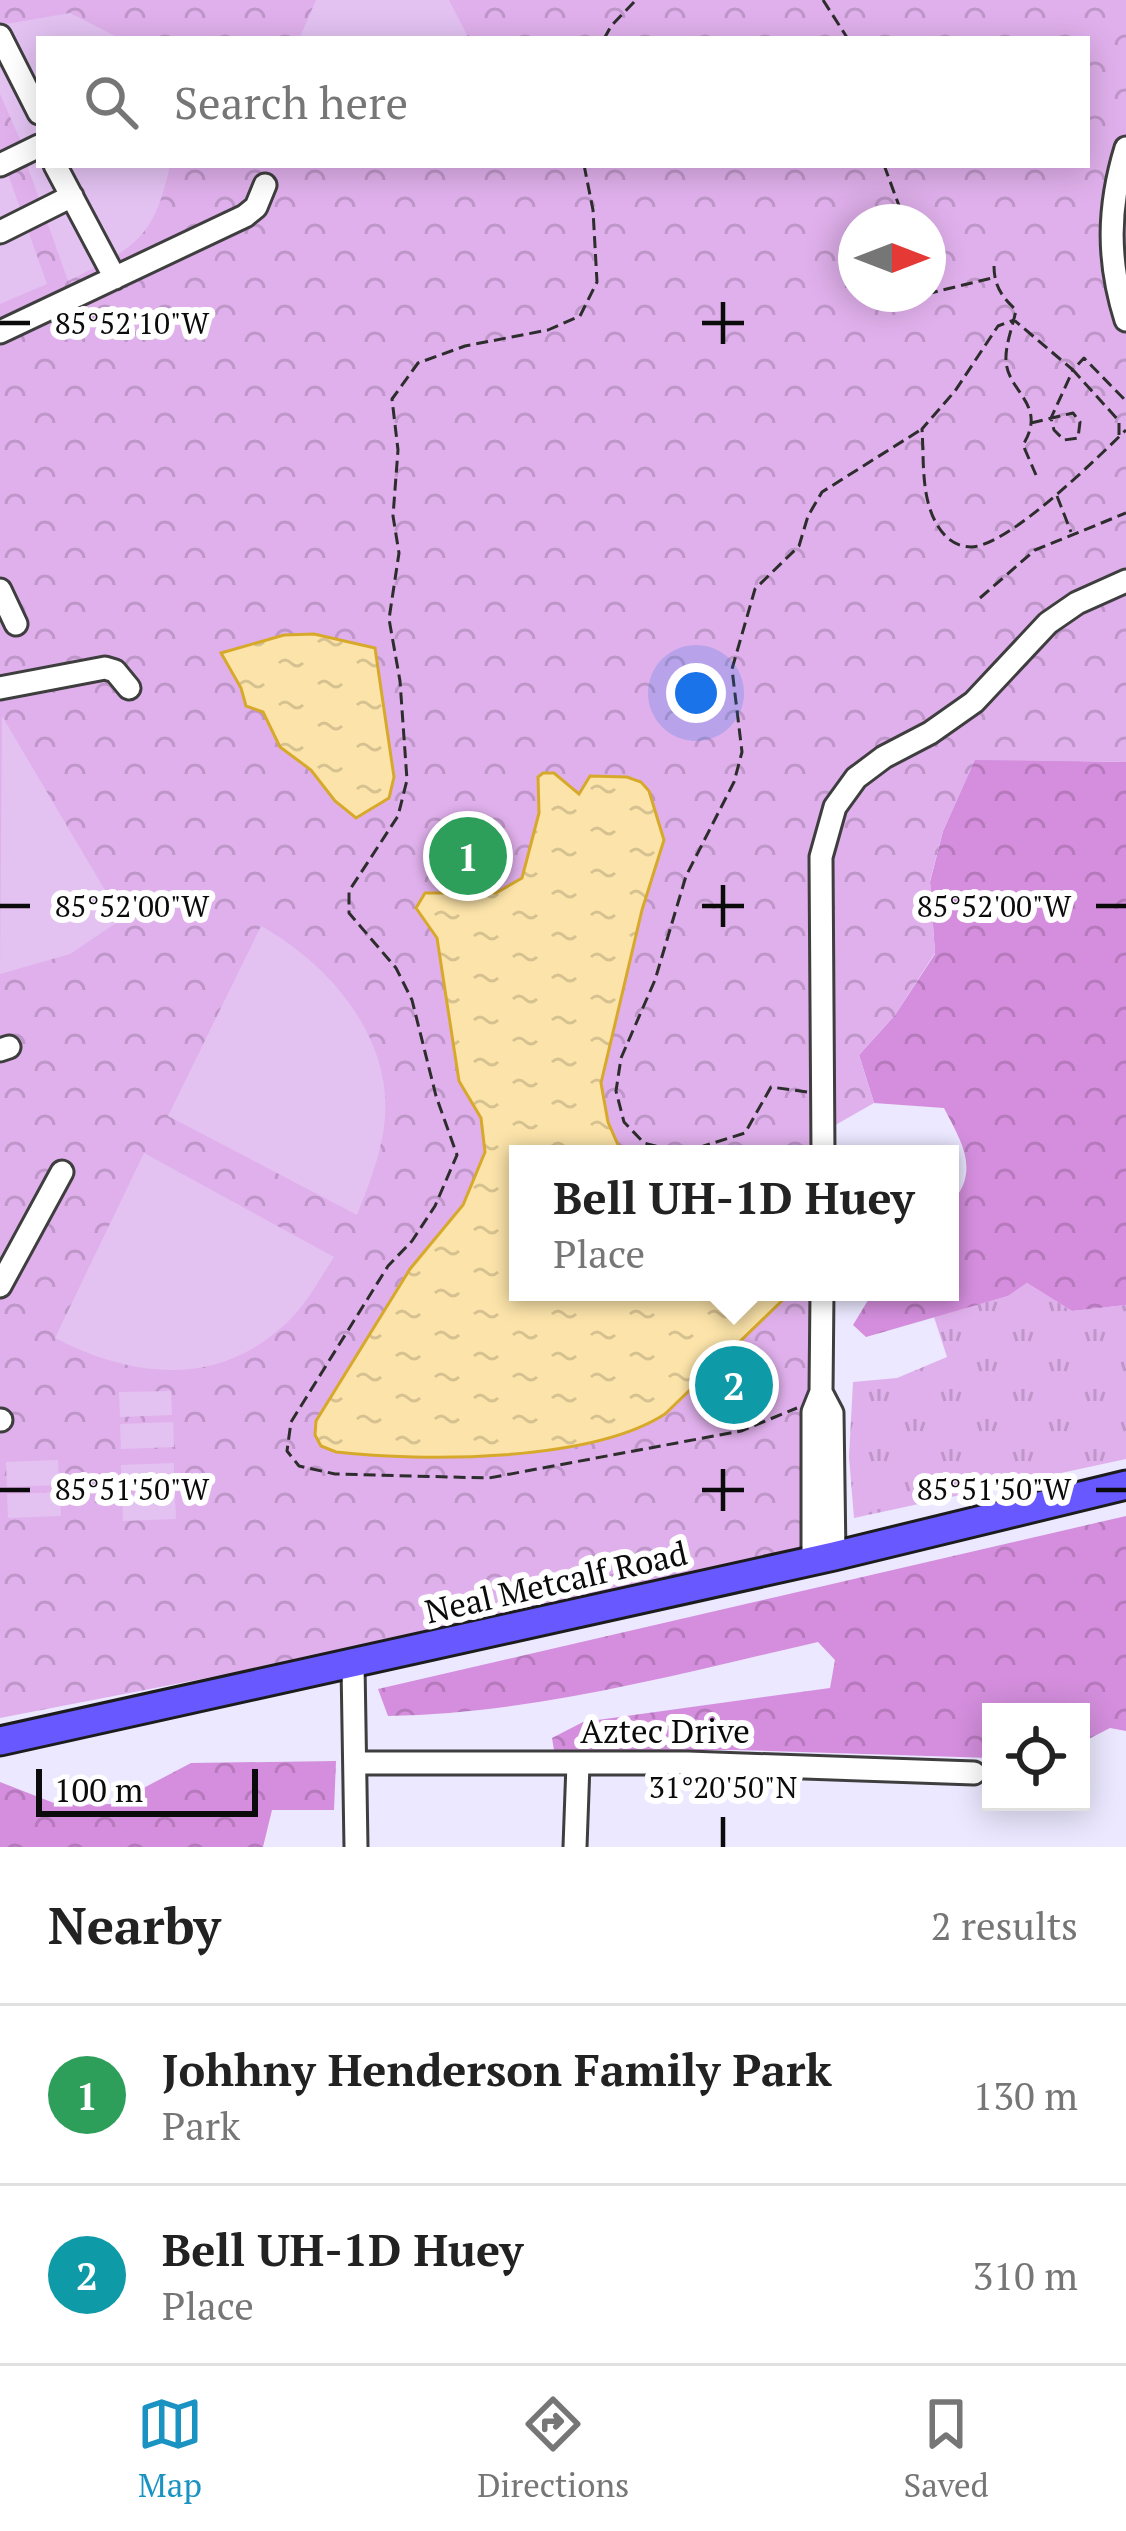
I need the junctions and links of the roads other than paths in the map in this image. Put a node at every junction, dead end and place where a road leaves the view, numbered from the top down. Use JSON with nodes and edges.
{"nodes":[{"id":1,"x":0,"y":36,"type":"edge"},
{"id":2,"x":36,"y":107,"type":"edge"},
{"id":3,"x":36,"y":148,"type":"edge"},
{"id":4,"x":1126,"y":148,"type":"edge"},
{"id":5,"x":0,"y":166,"type":"edge"},
{"id":6,"x":57,"y":168,"type":"edge"},
{"id":7,"x":266,"y":179,"type":"edge"},
{"id":8,"x":72,"y":196,"type":"junction"},
{"id":9,"x":0,"y":232,"type":"edge"},
{"id":10,"x":115,"y":278,"type":"junction"},
{"id":11,"x":1126,"y":320,"type":"edge"},
{"id":12,"x":0,"y":332,"type":"edge"},
{"id":13,"x":1126,"y":580,"type":"edge"},
{"id":14,"x":0,"y":590,"type":"edge"},
{"id":15,"x":16,"y":624,"type":"dead end"},
{"id":16,"x":0,"y":688,"type":"edge"},
{"id":17,"x":130,"y":688,"type":"dead end"},
{"id":18,"x":823,"y":1145,"type":"edge"},
{"id":19,"x":62,"y":1172,"type":"dead end"},
{"id":20,"x":0,"y":1286,"type":"edge"},
{"id":21,"x":822,"y":1301,"type":"edge"},
{"id":22,"x":1126,"y":1485,"type":"edge"},
{"id":23,"x":823,"y":1558,"type":"junction"},
{"id":24,"x":353,"y":1665,"type":"junction"},
{"id":25,"x":0,"y":1741,"type":"edge"},
{"id":26,"x":355,"y":1763,"type":"junction"},
{"id":27,"x":578,"y":1764,"type":"junction"},
{"id":28,"x":974,"y":1773,"type":"dead end"},
{"id":29,"x":356,"y":1847,"type":"edge"},
{"id":30,"x":575,"y":1847,"type":"edge"}],
"edges":[{"from":1,"to":2,"type":"street"},
{"from":3,"to":5,"type":"street"},
{"from":4,"to":11,"type":"street"},
{"from":6,"to":8,"type":"street"},
{"from":7,"to":10,"type":"street"},
{"from":8,"to":9,"type":"street"},
{"from":8,"to":10,"type":"street"},
{"from":10,"to":12,"type":"street"},
{"from":13,"to":18,"type":"street"},
{"from":14,"to":15,"type":"street"},
{"from":16,"to":17,"type":"street"},
{"from":19,"to":20,"type":"street"},
{"from":21,"to":23,"type":"street"},
{"from":22,"to":23,"type":"main road","name":"Neal Metcalf Road"},
{"from":23,"to":24,"type":"main road","name":"Neal Metcalf Road"},
{"from":24,"to":25,"type":"main road","name":"Neal Metcalf Road"},
{"from":24,"to":26,"type":"street"},
{"from":26,"to":27,"type":"street","name":"Aztec Drive"},
{"from":26,"to":29,"type":"street"},
{"from":27,"to":28,"type":"street","name":"Aztec Drive"},
{"from":27,"to":30,"type":"street"}]}
